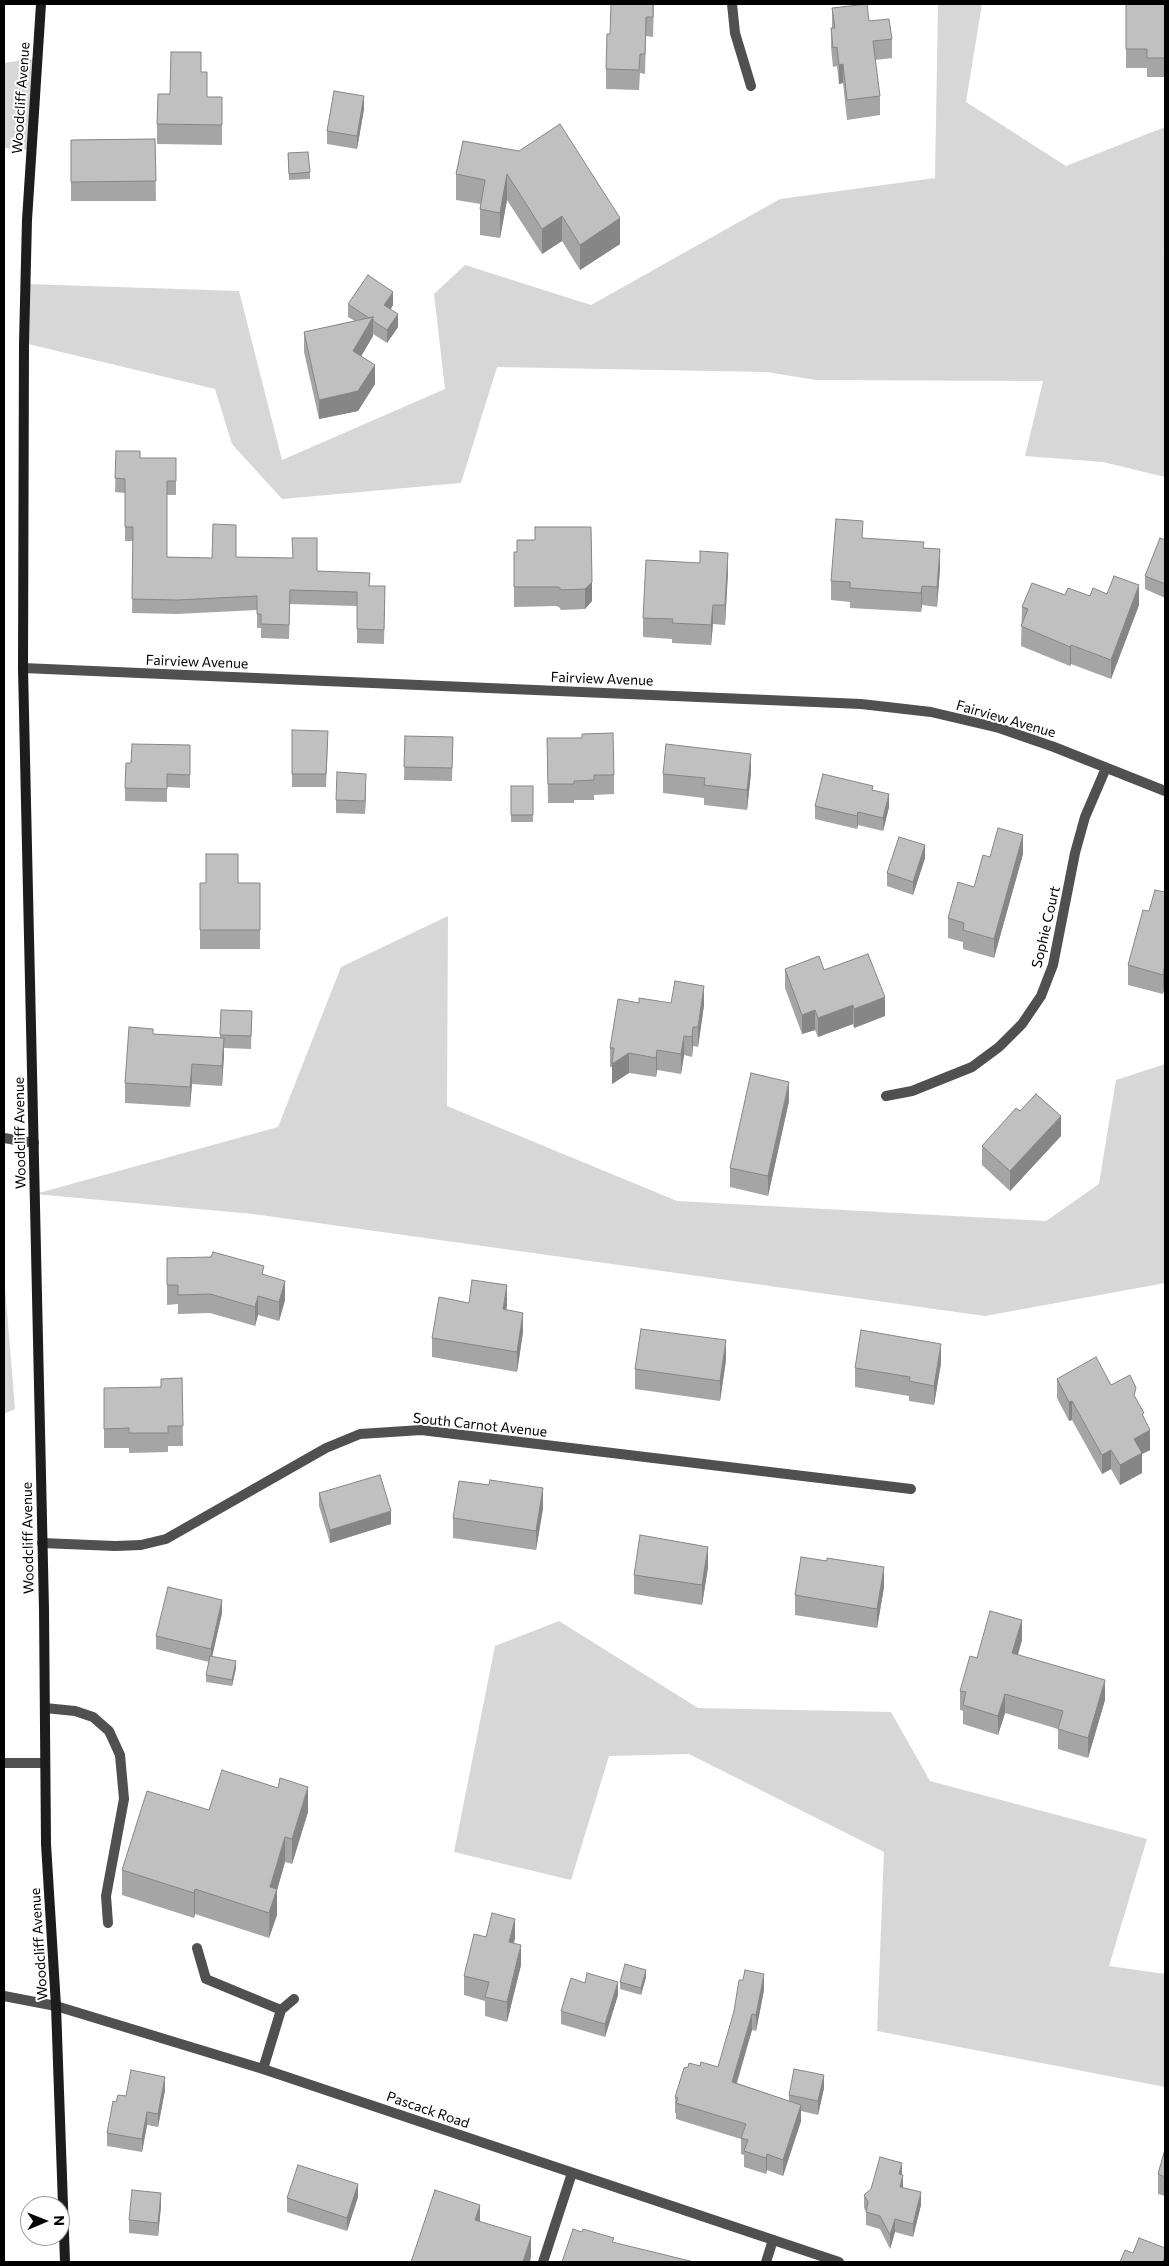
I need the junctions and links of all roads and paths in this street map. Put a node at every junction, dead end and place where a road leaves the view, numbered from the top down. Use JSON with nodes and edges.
{"nodes":[{"id":1,"x":41,"y":4,"type":"edge"},
{"id":2,"x":732,"y":4,"type":"edge"},
{"id":3,"x":751,"y":86,"type":"dead end"},
{"id":4,"x":23,"y":668,"type":"junction"},
{"id":5,"x":1106,"y":768,"type":"junction"},
{"id":6,"x":1165,"y":791,"type":"edge"},
{"id":7,"x":886,"y":1096,"type":"dead end"},
{"id":8,"x":4,"y":1138,"type":"edge"},
{"id":9,"x":34,"y":1143,"type":"junction"},
{"id":10,"x":911,"y":1489,"type":"dead end"},
{"id":11,"x":42,"y":1543,"type":"junction"},
{"id":12,"x":45,"y":1708,"type":"junction"},
{"id":13,"x":4,"y":1763,"type":"edge"},
{"id":14,"x":45,"y":1763,"type":"junction"},
{"id":15,"x":108,"y":1923,"type":"dead end"},
{"id":16,"x":197,"y":1948,"type":"dead end"},
{"id":17,"x":4,"y":1996,"type":"edge"},
{"id":18,"x":294,"y":1999,"type":"dead end"},
{"id":19,"x":56,"y":2006,"type":"junction"},
{"id":20,"x":282,"y":2010,"type":"junction"},
{"id":21,"x":263,"y":2069,"type":"junction"},
{"id":22,"x":572,"y":2172,"type":"junction"},
{"id":23,"x":773,"y":2240,"type":"junction"},
{"id":24,"x":65,"y":2262,"type":"edge"},
{"id":25,"x":543,"y":2262,"type":"edge"},
{"id":26,"x":766,"y":2262,"type":"edge"},
{"id":27,"x":839,"y":2262,"type":"edge"}],
"edges":[{"from":1,"to":4,"type":"main road","name":"Woodcliff Avenue"},
{"from":2,"to":3,"type":"street"},
{"from":4,"to":5,"type":"street","name":"Fairview Avenue"},
{"from":4,"to":9,"type":"main road","name":"Woodcliff Avenue"},
{"from":5,"to":6,"type":"street","name":"Fairview Avenue"},
{"from":5,"to":7,"type":"street","name":"Sophie Court"},
{"from":8,"to":9,"type":"street"},
{"from":9,"to":11,"type":"main road","name":"Woodcliff Avenue"},
{"from":10,"to":11,"type":"street","name":"South Carnot Avenue"},
{"from":11,"to":12,"type":"main road","name":"Woodcliff Avenue"},
{"from":12,"to":14,"type":"main road","name":"Woodcliff Avenue"},
{"from":12,"to":15,"type":"street"},
{"from":13,"to":14,"type":"street"},
{"from":14,"to":19,"type":"main road","name":"Woodcliff Avenue"},
{"from":16,"to":20,"type":"street"},
{"from":17,"to":19,"type":"street","name":"Pascack Road"},
{"from":18,"to":20,"type":"street"},
{"from":19,"to":21,"type":"street","name":"Pascack Road"},
{"from":19,"to":24,"type":"main road","name":"Woodcliff Avenue"},
{"from":20,"to":21,"type":"street"},
{"from":21,"to":22,"type":"street","name":"Pascack Road"},
{"from":22,"to":23,"type":"street","name":"Pascack Road"},
{"from":22,"to":25,"type":"street"},
{"from":23,"to":26,"type":"street"},
{"from":23,"to":27,"type":"street","name":"Pascack Road"}]}
